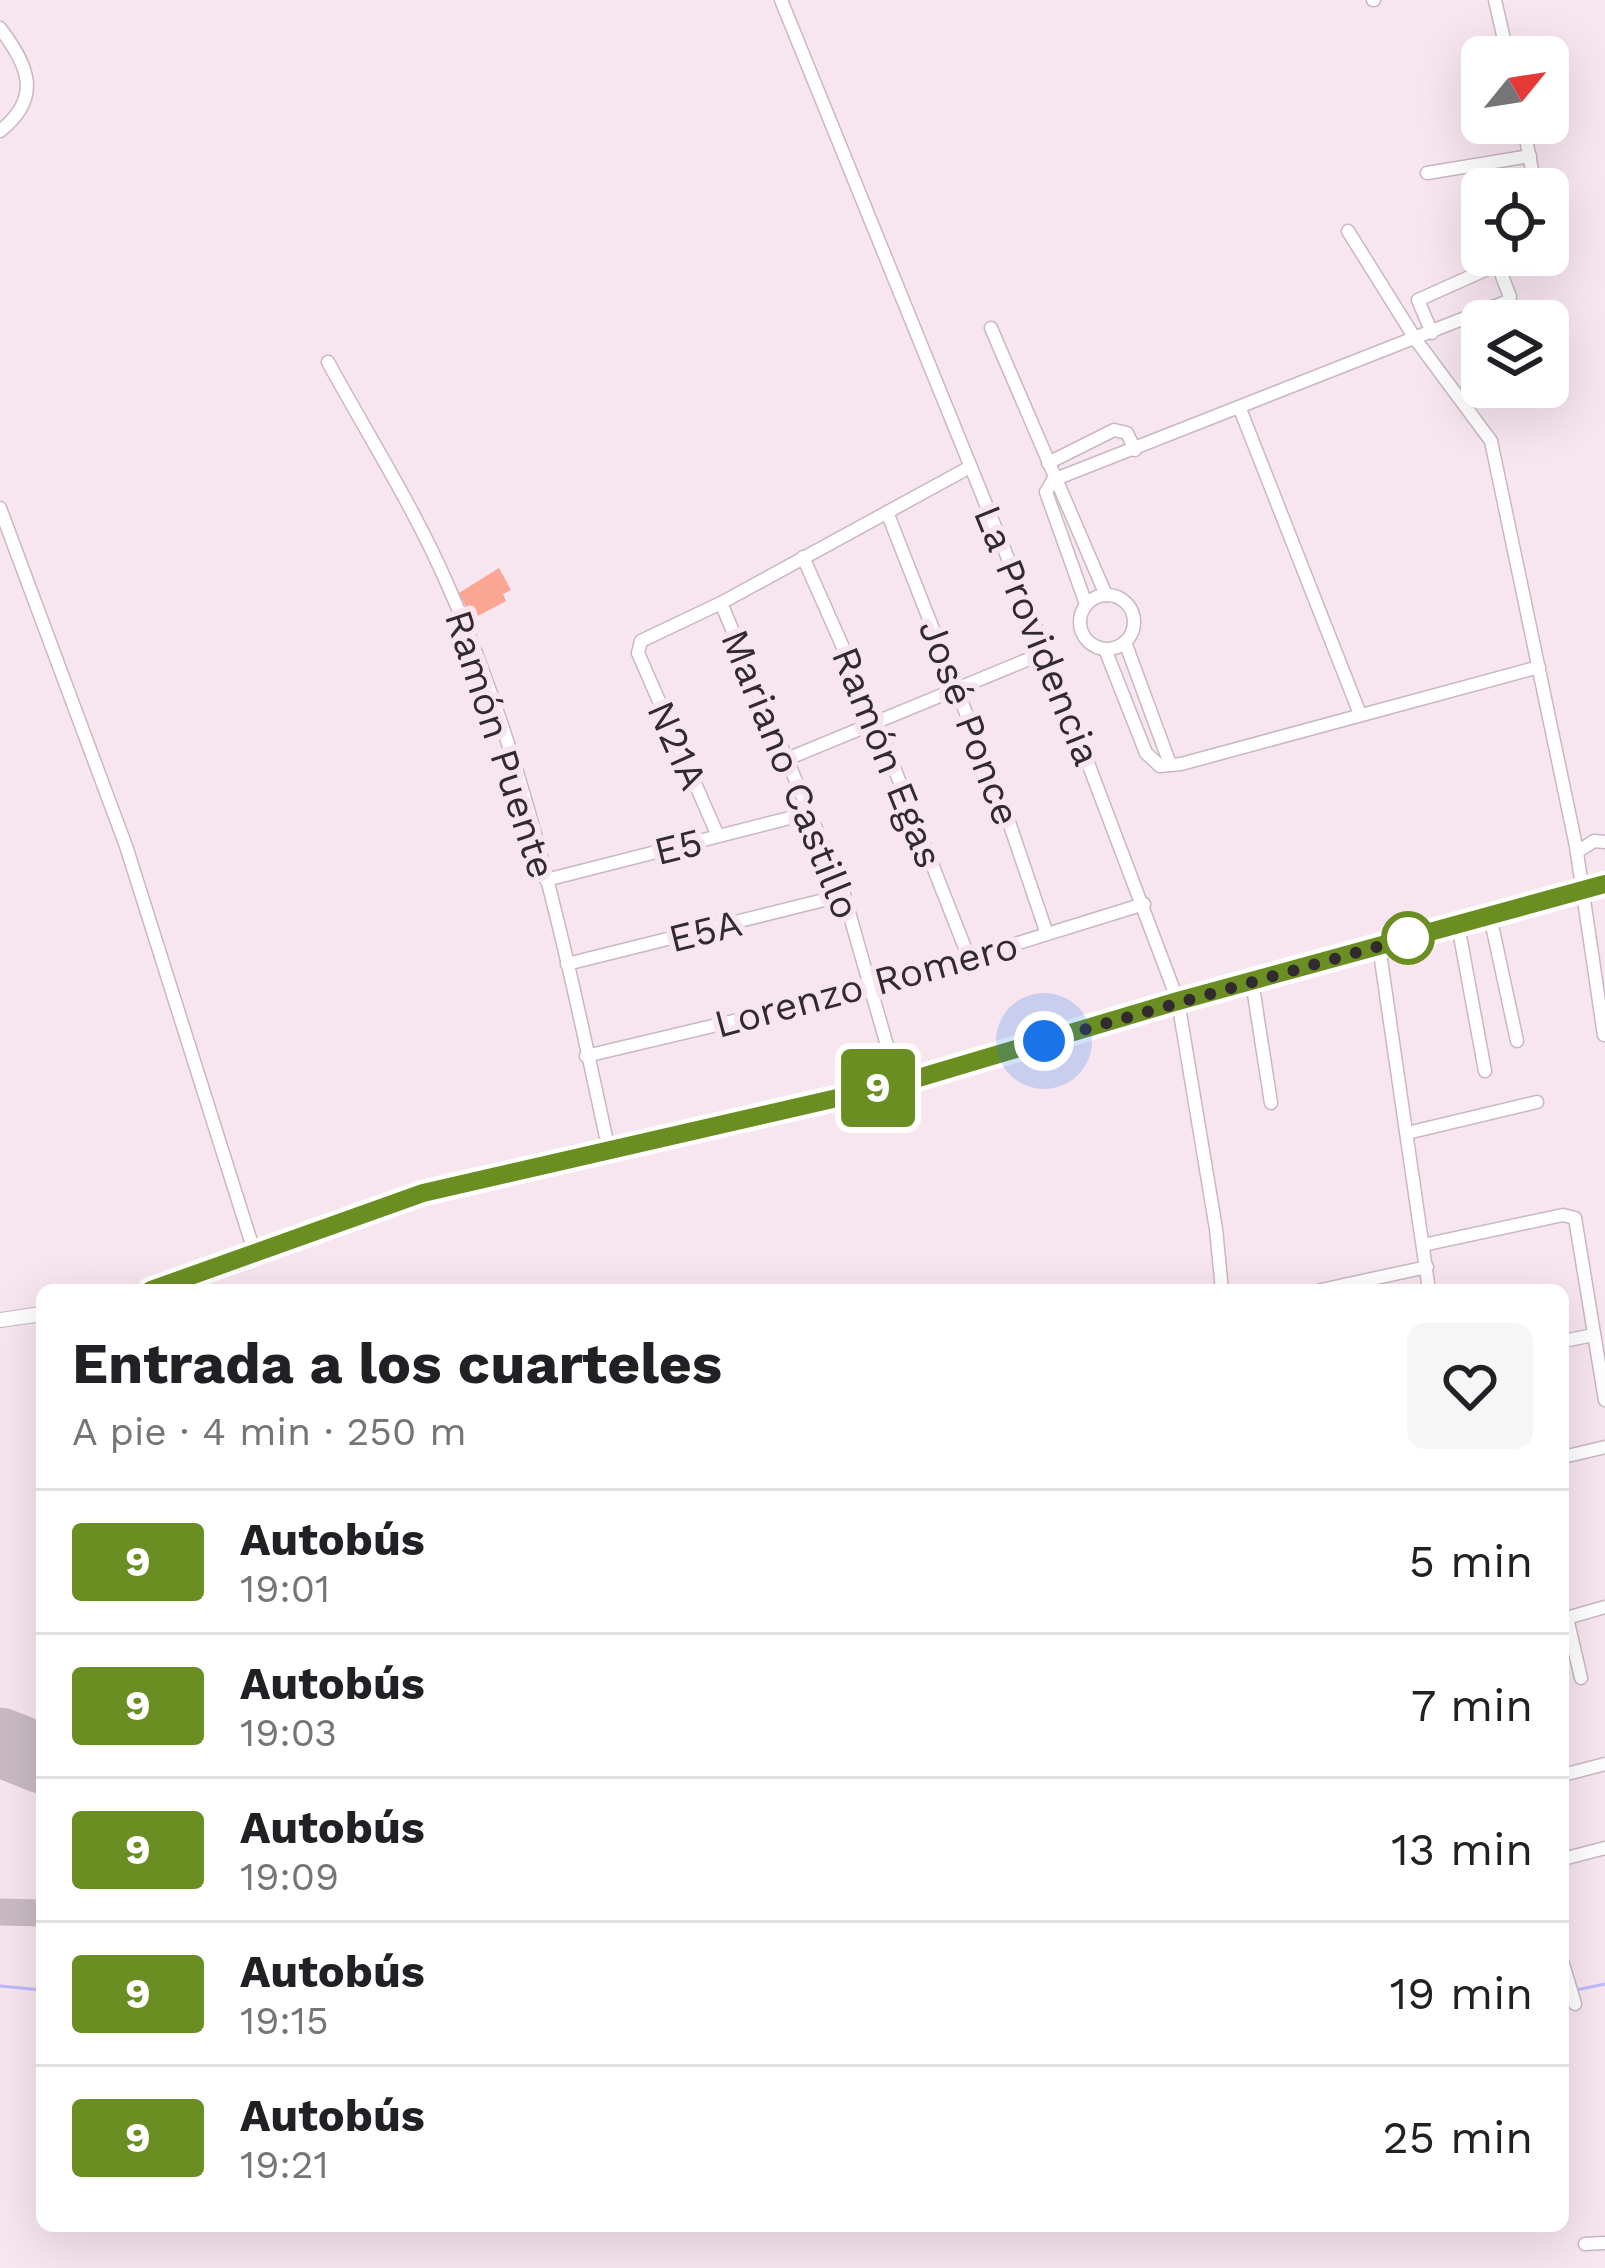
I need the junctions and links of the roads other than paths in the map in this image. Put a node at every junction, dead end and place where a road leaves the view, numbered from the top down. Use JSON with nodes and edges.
{"nodes":[{"id":1,"x":781,"y":0,"type":"edge"},
{"id":2,"x":1495,"y":0,"type":"edge"},
{"id":3,"x":0,"y":28,"type":"edge"},
{"id":4,"x":1503,"y":36,"type":"edge"},
{"id":5,"x":0,"y":131,"type":"edge"},
{"id":6,"x":1527,"y":144,"type":"edge"},
{"id":7,"x":1530,"y":156,"type":"junction"},
{"id":8,"x":1532,"y":168,"type":"edge"},
{"id":9,"x":1427,"y":173,"type":"dead end"},
{"id":10,"x":1348,"y":231,"type":"dead end"},
{"id":11,"x":991,"y":328,"type":"dead end"},
{"id":12,"x":1432,"y":333,"type":"junction"},
{"id":13,"x":1416,"y":340,"type":"junction"},
{"id":14,"x":328,"y":362,"type":"dead end"},
{"id":15,"x":1240,"y":409,"type":"junction"},
{"id":16,"x":1135,"y":450,"type":"junction"},
{"id":17,"x":1048,"y":463,"type":"junction"},
{"id":18,"x":970,"y":467,"type":"junction"},
{"id":19,"x":1053,"y":480,"type":"junction"},
{"id":20,"x":0,"y":508,"type":"edge"},
{"id":21,"x":887,"y":512,"type":"junction"},
{"id":22,"x":803,"y":557,"type":"junction"},
{"id":23,"x":1106,"y":595,"type":"junction"},
{"id":24,"x":721,"y":603,"type":"junction"},
{"id":25,"x":1086,"y":604,"type":"junction"},
{"id":26,"x":1125,"y":642,"type":"junction"},
{"id":27,"x":1105,"y":649,"type":"junction"},
{"id":28,"x":1046,"y":652,"type":"junction"},
{"id":29,"x":1539,"y":667,"type":"junction"},
{"id":30,"x":958,"y":688,"type":"junction"},
{"id":31,"x":1360,"y":714,"type":"junction"},
{"id":32,"x":876,"y":722,"type":"junction"},
{"id":33,"x":787,"y":759,"type":"junction"},
{"id":34,"x":1170,"y":764,"type":"junction"},
{"id":35,"x":809,"y":813,"type":"junction"},
{"id":36,"x":718,"y":836,"type":"junction"},
{"id":37,"x":1605,"y":842,"type":"edge"},
{"id":38,"x":1577,"y":852,"type":"junction"},
{"id":39,"x":546,"y":880,"type":"junction"},
{"id":40,"x":1605,"y":884,"type":"edge"},
{"id":41,"x":1584,"y":890,"type":"junction"},
{"id":42,"x":844,"y":895,"type":"junction"},
{"id":43,"x":1144,"y":904,"type":"junction"},
{"id":44,"x":1490,"y":916,"type":"junction"},
{"id":45,"x":1458,"y":925,"type":"junction"},
{"id":46,"x":1047,"y":934,"type":"junction"},
{"id":47,"x":1379,"y":946,"type":"junction"},
{"id":48,"x":969,"y":958,"type":"junction"},
{"id":49,"x":567,"y":964,"type":"junction"},
{"id":50,"x":1252,"y":981,"type":"junction"},
{"id":51,"x":873,"y":988,"type":"junction"},
{"id":52,"x":1178,"y":1001,"type":"junction"},
{"id":53,"x":1604,"y":1035,"type":"edge"},
{"id":54,"x":1517,"y":1041,"type":"dead end"},
{"id":55,"x":586,"y":1056,"type":"junction"},
{"id":56,"x":1485,"y":1071,"type":"dead end"},
{"id":57,"x":898,"y":1084,"type":"junction"},
{"id":58,"x":1537,"y":1102,"type":"dead end"},
{"id":59,"x":1271,"y":1103,"type":"dead end"},
{"id":60,"x":1407,"y":1133,"type":"junction"},
{"id":61,"x":609,"y":1150,"type":"junction"},
{"id":62,"x":1423,"y":1245,"type":"junction"},
{"id":63,"x":254,"y":1251,"type":"junction"},
{"id":64,"x":1427,"y":1267,"type":"junction"},
{"id":65,"x":167,"y":1284,"type":"edge"},
{"id":66,"x":1221,"y":1284,"type":"edge"},
{"id":67,"x":1349,"y":1284,"type":"edge"},
{"id":68,"x":1429,"y":1284,"type":"edge"},
{"id":69,"x":36,"y":1315,"type":"edge"},
{"id":70,"x":0,"y":1320,"type":"edge"},
{"id":71,"x":1594,"y":1335,"type":"junction"},
{"id":72,"x":1569,"y":1341,"type":"edge"},
{"id":73,"x":1605,"y":1400,"type":"edge"},
{"id":74,"x":1605,"y":1447,"type":"edge"},
{"id":75,"x":1569,"y":1456,"type":"edge"},
{"id":76,"x":1605,"y":1607,"type":"edge"},
{"id":77,"x":1569,"y":1617,"type":"edge"},
{"id":78,"x":1569,"y":1633,"type":"edge"},
{"id":79,"x":1581,"y":1678,"type":"dead end"},
{"id":80,"x":1605,"y":1764,"type":"edge"},
{"id":81,"x":1569,"y":1773,"type":"edge"},
{"id":82,"x":1605,"y":1848,"type":"edge"},
{"id":83,"x":1569,"y":1857,"type":"edge"},
{"id":84,"x":1569,"y":1982,"type":"edge"},
{"id":85,"x":1574,"y":1999,"type":"dead end"},
{"id":86,"x":1604,"y":2243,"type":"edge"},
{"id":87,"x":1586,"y":2244,"type":"dead end"}],
"edges":[{"from":1,"to":18,"type":"street","name":"La Providencia"},
{"from":2,"to":4,"type":"street"},
{"from":3,"to":5,"type":"street"},
{"from":6,"to":7,"type":"street"},
{"from":7,"to":8,"type":"street"},
{"from":7,"to":9,"type":"street"},
{"from":10,"to":13,"type":"street"},
{"from":11,"to":17,"type":"street"},
{"from":12,"to":12,"type":"street"},
{"from":12,"to":13,"type":"street"},
{"from":13,"to":15,"type":"street"},
{"from":13,"to":29,"type":"street"},
{"from":14,"to":39,"type":"street","name":"Ramón Puente"},
{"from":15,"to":16,"type":"street"},
{"from":15,"to":31,"type":"street"},
{"from":16,"to":17,"type":"street"},
{"from":16,"to":19,"type":"street"},
{"from":17,"to":19,"type":"street"},
{"from":18,"to":21,"type":"street"},
{"from":18,"to":28,"type":"street","name":"La Providencia"},
{"from":19,"to":23,"type":"street"},
{"from":19,"to":25,"type":"street"},
{"from":20,"to":63,"type":"street"},
{"from":21,"to":22,"type":"street"},
{"from":21,"to":30,"type":"street","name":"José Ponce"},
{"from":22,"to":24,"type":"street"},
{"from":22,"to":32,"type":"street","name":"Ramón Egas"},
{"from":23,"to":25,"type":"street"},
{"from":23,"to":26,"type":"street"},
{"from":24,"to":33,"type":"street","name":"Mariano Castillo"},
{"from":24,"to":36,"type":"street","name":"N21A"},
{"from":25,"to":27,"type":"street"},
{"from":26,"to":27,"type":"street"},
{"from":26,"to":34,"type":"street"},
{"from":27,"to":34,"type":"street"},
{"from":28,"to":30,"type":"street"},
{"from":28,"to":43,"type":"street","name":"La Providencia"},
{"from":29,"to":31,"type":"street"},
{"from":29,"to":38,"type":"street"},
{"from":30,"to":32,"type":"street"},
{"from":30,"to":46,"type":"street","name":"José Ponce"},
{"from":31,"to":34,"type":"street"},
{"from":32,"to":33,"type":"street"},
{"from":32,"to":48,"type":"street","name":"Ramón Egas"},
{"from":33,"to":35,"type":"street","name":"Mariano Castillo"},
{"from":35,"to":36,"type":"street","name":"E5"},
{"from":35,"to":42,"type":"street","name":"Mariano Castillo"},
{"from":36,"to":39,"type":"street","name":"E5"},
{"from":37,"to":38,"type":"street"},
{"from":38,"to":41,"type":"street"},
{"from":39,"to":49,"type":"street","name":"Ramón Puente"},
{"from":40,"to":41,"type":"street"},
{"from":41,"to":44,"type":"street"},
{"from":41,"to":53,"type":"street"},
{"from":42,"to":49,"type":"street","name":"E5A"},
{"from":42,"to":51,"type":"street","name":"Mariano Castillo"},
{"from":43,"to":46,"type":"street","name":"Lorenzo Romero"},
{"from":43,"to":52,"type":"street","name":"La Providencia"},
{"from":44,"to":45,"type":"street"},
{"from":44,"to":54,"type":"street"},
{"from":45,"to":47,"type":"street"},
{"from":45,"to":56,"type":"street"},
{"from":46,"to":48,"type":"street","name":"Lorenzo Romero"},
{"from":47,"to":50,"type":"street"},
{"from":47,"to":60,"type":"street"},
{"from":48,"to":51,"type":"street","name":"Lorenzo Romero"},
{"from":49,"to":55,"type":"street","name":"Ramón Puente"},
{"from":50,"to":52,"type":"street"},
{"from":50,"to":59,"type":"street"},
{"from":51,"to":55,"type":"street","name":"Lorenzo Romero"},
{"from":51,"to":57,"type":"street","name":"Mariano Castillo"},
{"from":52,"to":57,"type":"street"},
{"from":52,"to":66,"type":"street","name":"La Providencia"},
{"from":55,"to":61,"type":"street","name":"Ramón Puente"},
{"from":57,"to":61,"type":"street"},
{"from":58,"to":60,"type":"street"},
{"from":60,"to":62,"type":"street"},
{"from":61,"to":63,"type":"street"},
{"from":62,"to":64,"type":"street"},
{"from":62,"to":71,"type":"street"},
{"from":63,"to":65,"type":"street"},
{"from":64,"to":67,"type":"street"},
{"from":64,"to":68,"type":"street"},
{"from":69,"to":70,"type":"street"},
{"from":71,"to":72,"type":"street"},
{"from":71,"to":73,"type":"street"},
{"from":74,"to":75,"type":"street"},
{"from":76,"to":77,"type":"street"},
{"from":78,"to":79,"type":"street"},
{"from":80,"to":81,"type":"street"},
{"from":82,"to":83,"type":"street"},
{"from":84,"to":85,"type":"street"},
{"from":86,"to":87,"type":"street"}]}
